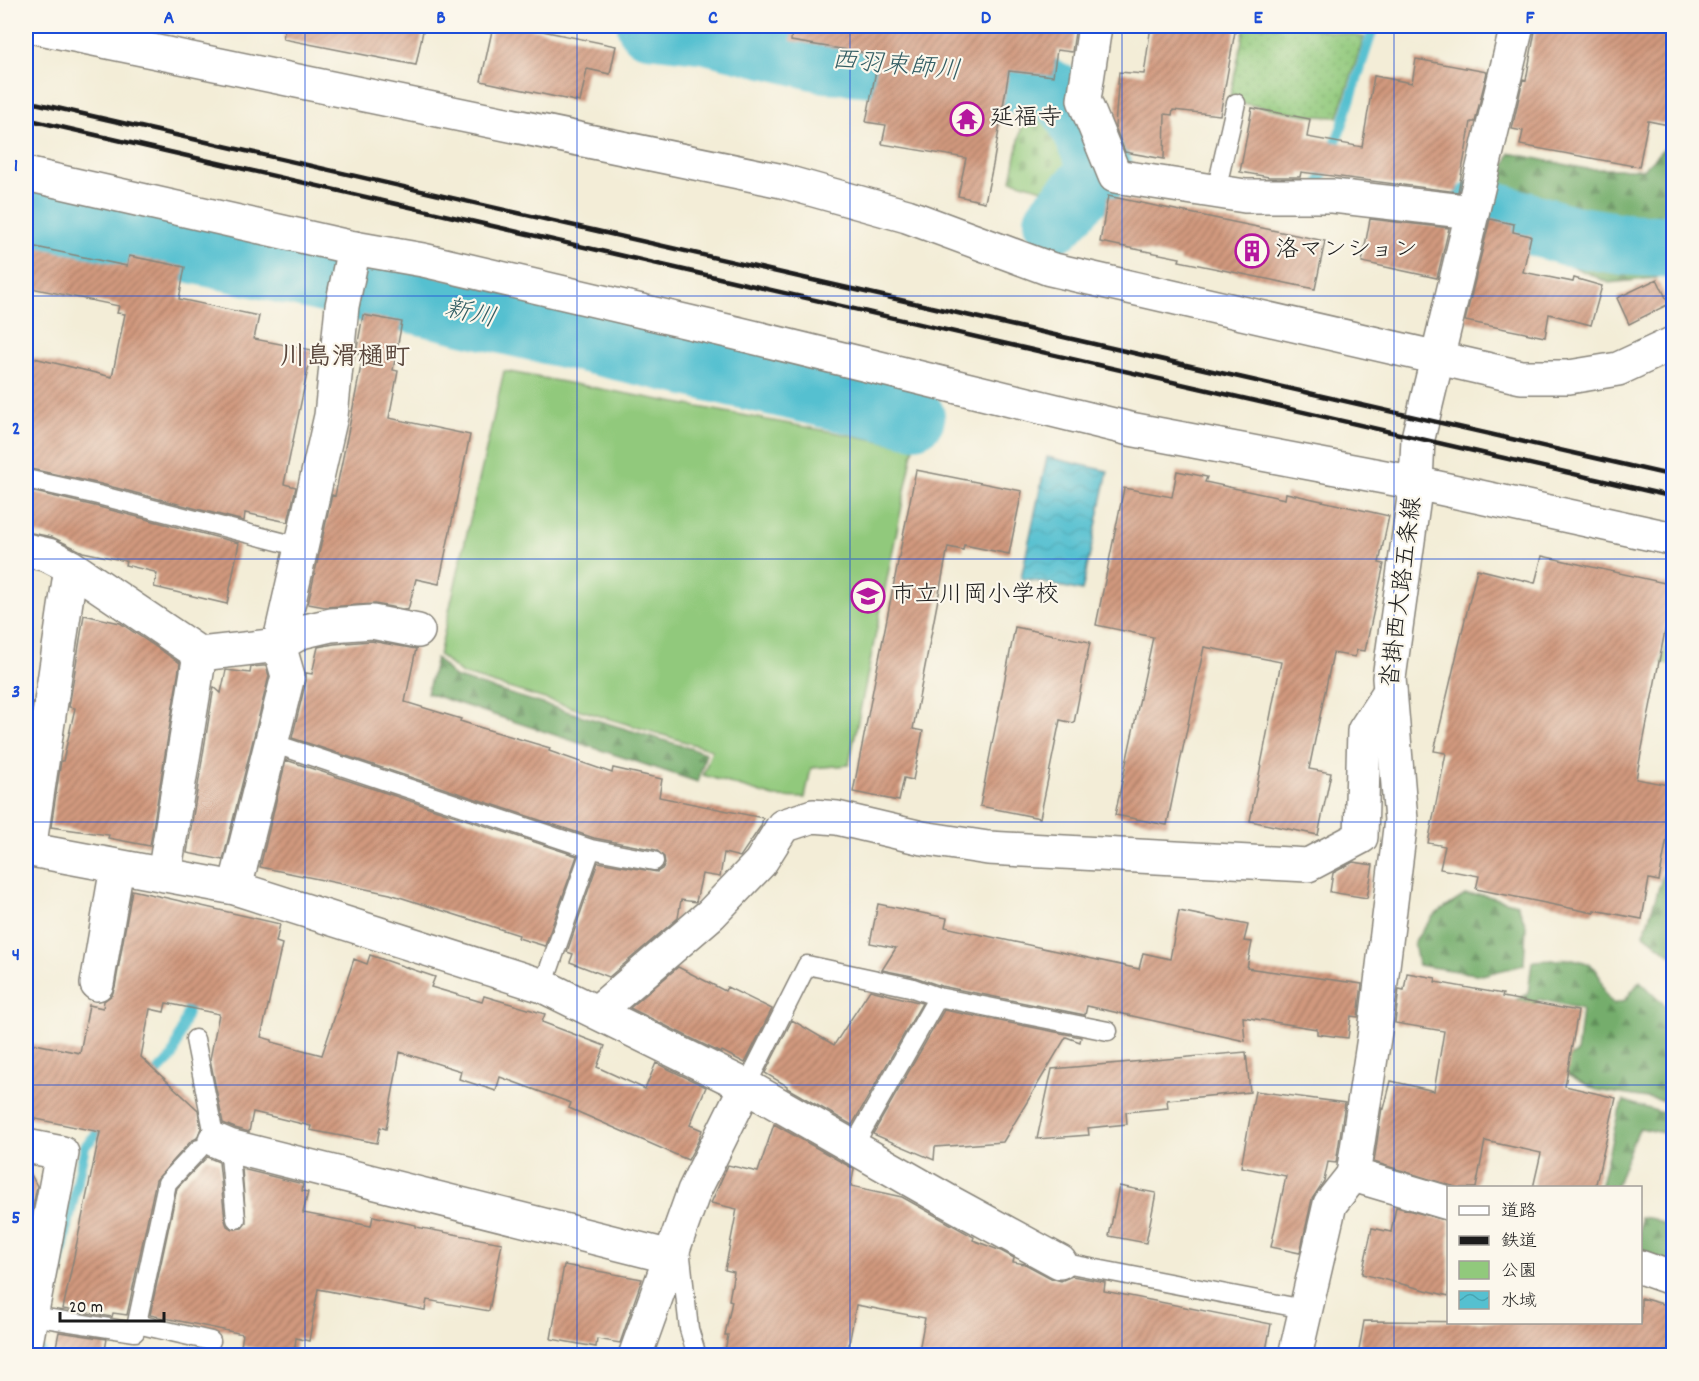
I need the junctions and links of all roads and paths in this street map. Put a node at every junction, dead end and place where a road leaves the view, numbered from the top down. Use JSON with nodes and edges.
{"nodes":[{"id":1,"x":31,"y":26,"type":"edge"},
{"id":2,"x":1095,"y":26,"type":"edge"},
{"id":3,"x":1517,"y":26,"type":"edge"},
{"id":4,"x":1236,"y":103,"type":"dead end"},
{"id":5,"x":26,"y":174,"type":"edge"},
{"id":6,"x":1216,"y":191,"type":"junction"},
{"id":7,"x":1472,"y":212,"type":"junction"},
{"id":8,"x":348,"y":277,"type":"junction"},
{"id":9,"x":1674,"y":344,"type":"edge"},
{"id":10,"x":1437,"y":356,"type":"junction"},
{"id":11,"x":26,"y":479,"type":"edge"},
{"id":12,"x":1416,"y":483,"type":"junction"},
{"id":13,"x":1674,"y":539,"type":"edge"},
{"id":14,"x":301,"y":547,"type":"junction"},
{"id":15,"x":26,"y":550,"type":"edge"},
{"id":16,"x":71,"y":567,"type":"junction"},
{"id":17,"x":418,"y":631,"type":"dead end"},
{"id":18,"x":279,"y":645,"type":"junction"},
{"id":19,"x":200,"y":654,"type":"junction"},
{"id":20,"x":1390,"y":691,"type":"junction"},
{"id":21,"x":272,"y":743,"type":"junction"},
{"id":22,"x":591,"y":849,"type":"junction"},
{"id":23,"x":27,"y":850,"type":"edge"},
{"id":24,"x":654,"y":861,"type":"dead end"},
{"id":25,"x":117,"y":867,"type":"junction"},
{"id":26,"x":164,"y":875,"type":"junction"},
{"id":27,"x":235,"y":888,"type":"junction"},
{"id":28,"x":97,"y":984,"type":"dead end"},
{"id":29,"x":543,"y":986,"type":"junction"},
{"id":30,"x":938,"y":997,"type":"junction"},
{"id":31,"x":597,"y":1012,"type":"junction"},
{"id":32,"x":1108,"y":1031,"type":"dead end"},
{"id":33,"x":195,"y":1039,"type":"dead end"},
{"id":34,"x":746,"y":1086,"type":"junction"},
{"id":35,"x":214,"y":1145,"type":"junction"},
{"id":36,"x":854,"y":1145,"type":"junction"},
{"id":37,"x":26,"y":1146,"type":"edge"},
{"id":38,"x":1353,"y":1175,"type":"junction"},
{"id":39,"x":1447,"y":1202,"type":"edge"},
{"id":40,"x":236,"y":1219,"type":"dead end"},
{"id":41,"x":675,"y":1247,"type":"junction"},
{"id":42,"x":1060,"y":1262,"type":"joint"},
{"id":43,"x":1642,"y":1267,"type":"edge"},
{"id":44,"x":1674,"y":1279,"type":"edge"},
{"id":45,"x":1304,"y":1309,"type":"junction"},
{"id":46,"x":137,"y":1324,"type":"junction"},
{"id":47,"x":29,"y":1329,"type":"edge"},
{"id":48,"x":211,"y":1341,"type":"dead end"},
{"id":49,"x":635,"y":1356,"type":"edge"},
{"id":50,"x":697,"y":1356,"type":"edge"},
{"id":51,"x":1295,"y":1356,"type":"edge"}],
"edges":[{"from":1,"to":10,"type":"street"},
{"from":2,"to":6,"type":"street"},
{"from":3,"to":7,"type":"street","name":"沓掛西大路五条線"},
{"from":4,"to":6,"type":"lane"},
{"from":5,"to":8,"type":"street"},
{"from":6,"to":7,"type":"street"},
{"from":7,"to":10,"type":"street","name":"沓掛西大路五条線"},
{"from":8,"to":12,"type":"street"},
{"from":8,"to":14,"type":"street"},
{"from":9,"to":10,"type":"street"},
{"from":10,"to":12,"type":"street","name":"沓掛西大路五条線"},
{"from":11,"to":14,"type":"lane"},
{"from":12,"to":13,"type":"street"},
{"from":12,"to":20,"type":"street","name":"沓掛西大路五条線"},
{"from":14,"to":18,"type":"street"},
{"from":15,"to":16,"type":"street"},
{"from":16,"to":19,"type":"street"},
{"from":16,"to":23,"type":"street"},
{"from":17,"to":18,"type":"street"},
{"from":18,"to":19,"type":"street"},
{"from":18,"to":21,"type":"street"},
{"from":19,"to":26,"type":"street"},
{"from":20,"to":31,"type":"street"},
{"from":20,"to":38,"type":"street","name":"沓掛西大路五条線"},
{"from":21,"to":22,"type":"lane"},
{"from":21,"to":27,"type":"street"},
{"from":22,"to":24,"type":"lane"},
{"from":22,"to":29,"type":"lane"},
{"from":23,"to":25,"type":"street"},
{"from":25,"to":26,"type":"street"},
{"from":25,"to":28,"type":"street"},
{"from":26,"to":27,"type":"street"},
{"from":27,"to":29,"type":"street"},
{"from":29,"to":31,"type":"street"},
{"from":30,"to":32,"type":"lane"},
{"from":30,"to":34,"type":"lane"},
{"from":30,"to":36,"type":"lane"},
{"from":31,"to":34,"type":"street"},
{"from":33,"to":35,"type":"lane"},
{"from":34,"to":36,"type":"street"},
{"from":34,"to":41,"type":"street"},
{"from":35,"to":40,"type":"lane"},
{"from":35,"to":41,"type":"street"},
{"from":35,"to":46,"type":"lane"},
{"from":36,"to":42,"type":"street"},
{"from":37,"to":47,"type":"street"},
{"from":38,"to":39,"type":"street"},
{"from":38,"to":45,"type":"street"},
{"from":41,"to":49,"type":"street"},
{"from":41,"to":50,"type":"lane"},
{"from":42,"to":45,"type":"lane"},
{"from":43,"to":44,"type":"street"},
{"from":45,"to":51,"type":"street"},
{"from":46,"to":47,"type":"lane"},
{"from":46,"to":48,"type":"lane"}]}
